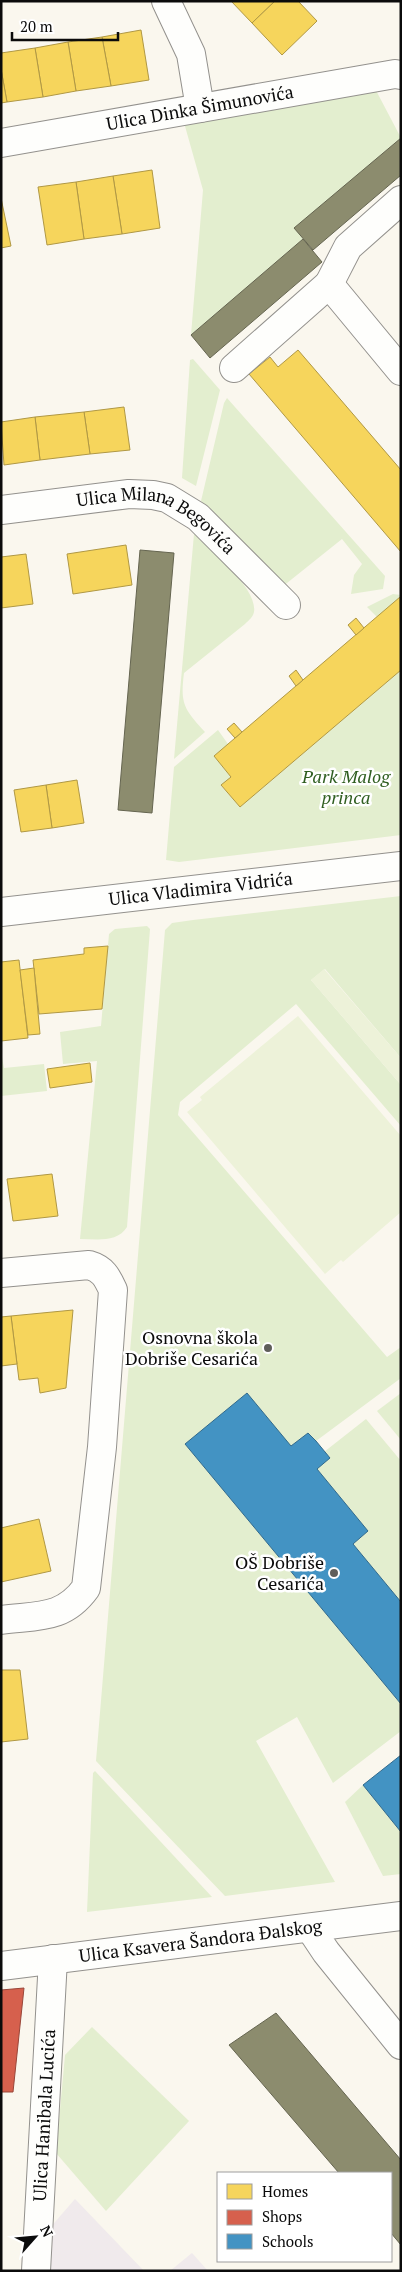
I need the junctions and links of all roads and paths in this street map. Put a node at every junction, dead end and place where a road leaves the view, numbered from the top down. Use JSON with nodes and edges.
{"nodes":[{"id":1,"x":166,"y":1,"type":"edge"},
{"id":2,"x":401,"y":75,"type":"edge"},
{"id":3,"x":200,"y":108,"type":"junction"},
{"id":4,"x":1,"y":143,"type":"edge"},
{"id":5,"x":401,"y":200,"type":"edge"},
{"id":6,"x":329,"y":284,"type":"junction"},
{"id":7,"x":234,"y":368,"type":"dead end"},
{"id":8,"x":401,"y":371,"type":"edge"},
{"id":9,"x":1,"y":510,"type":"edge"},
{"id":10,"x":286,"y":605,"type":"dead end"},
{"id":11,"x":401,"y":866,"type":"edge"},
{"id":12,"x":1,"y":912,"type":"edge"},
{"id":13,"x":1,"y":1273,"type":"edge"},
{"id":14,"x":1,"y":1620,"type":"edge"},
{"id":15,"x":401,"y":1916,"type":"edge"},
{"id":16,"x":310,"y":1928,"type":"junction"},
{"id":17,"x":53,"y":1959,"type":"junction"},
{"id":18,"x":1,"y":1966,"type":"edge"},
{"id":19,"x":401,"y":2045,"type":"edge"},
{"id":20,"x":36,"y":2271,"type":"edge"}],
"edges":[{"from":1,"to":3,"type":"street"},
{"from":2,"to":3,"type":"street","name":"Ulica Dinka Šimunovića"},
{"from":3,"to":4,"type":"street","name":"Ulica Dinka Šimunovića"},
{"from":5,"to":6,"type":"street"},
{"from":6,"to":7,"type":"street"},
{"from":6,"to":8,"type":"street"},
{"from":9,"to":10,"type":"street","name":"Ulica Milana Begovića"},
{"from":11,"to":12,"type":"street","name":"Ulica Vladimira Vidrića"},
{"from":13,"to":14,"type":"street"},
{"from":15,"to":16,"type":"street","name":"Ulica Ksavera Šandora Đalskog"},
{"from":16,"to":17,"type":"street","name":"Ulica Ksavera Šandora Đalskog"},
{"from":16,"to":19,"type":"street"},
{"from":17,"to":18,"type":"street","name":"Ulica Ksavera Šandora Đalskog"},
{"from":17,"to":20,"type":"street","name":"Ulica Hanibala Lucića"}]}
